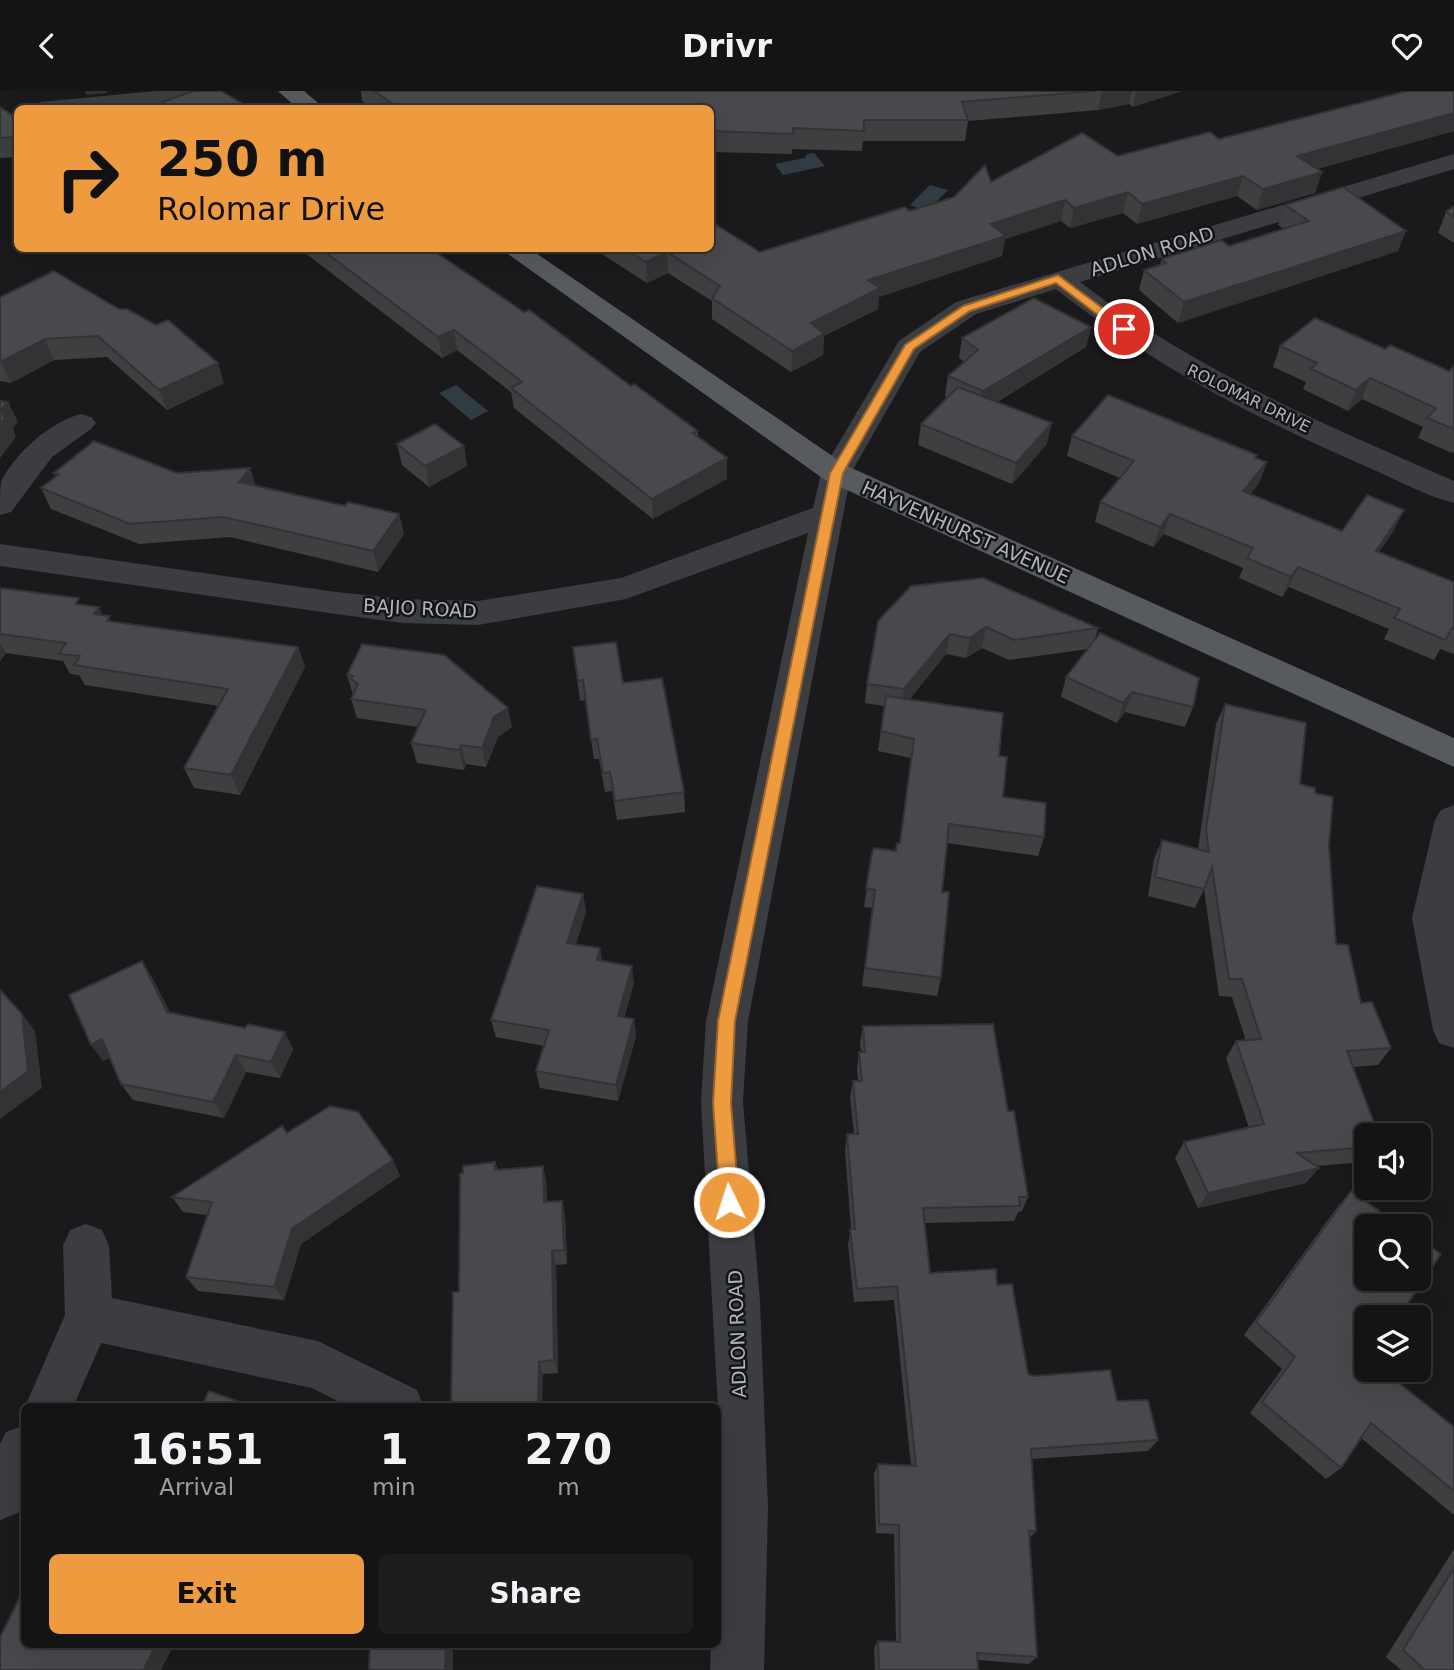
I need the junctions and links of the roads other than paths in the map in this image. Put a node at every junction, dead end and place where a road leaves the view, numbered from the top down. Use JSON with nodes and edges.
{"nodes":[{"id":1,"x":185,"y":91,"type":"edge"},
{"id":2,"x":289,"y":91,"type":"edge"},
{"id":3,"x":90,"y":105,"type":"edge"},
{"id":4,"x":308,"y":105,"type":"edge"},
{"id":5,"x":1454,"y":161,"type":"edge"},
{"id":6,"x":518,"y":252,"type":"edge"},
{"id":7,"x":1058,"y":278,"type":"junction"},
{"id":8,"x":81,"y":423,"type":"dead end"},
{"id":9,"x":836,"y":473,"type":"junction"},
{"id":10,"x":1454,"y":493,"type":"edge"},
{"id":11,"x":0,"y":505,"type":"edge"},
{"id":12,"x":828,"y":514,"type":"junction"},
{"id":13,"x":0,"y":555,"type":"edge"},
{"id":14,"x":1454,"y":753,"type":"edge"},
{"id":15,"x":1454,"y":820,"type":"edge"},
{"id":16,"x":1454,"y":1030,"type":"edge"},
{"id":17,"x":86,"y":1246,"type":"dead end"},
{"id":18,"x":89,"y":1317,"type":"junction"},
{"id":19,"x":50,"y":1403,"type":"edge"},
{"id":20,"x":392,"y":1403,"type":"edge"},
{"id":21,"x":21,"y":1456,"type":"edge"},
{"id":22,"x":0,"y":1495,"type":"edge"},
{"id":23,"x":737,"y":1670,"type":"edge"}],
"edges":[{"from":1,"to":3,"type":"street"},
{"from":2,"to":4,"type":"main road"},
{"from":5,"to":7,"type":"street","name":"ADLON ROAD"},
{"from":6,"to":9,"type":"main road","name":"HAYVENHURST AVENUE"},
{"from":7,"to":9,"type":"street","name":"ADLON ROAD"},
{"from":7,"to":10,"type":"street","name":"ROLOMAR DRIVE"},
{"from":8,"to":11,"type":"street"},
{"from":9,"to":12,"type":"street","name":"ADLON ROAD"},
{"from":9,"to":14,"type":"main road","name":"HAYVENHURST AVENUE"},
{"from":12,"to":13,"type":"street","name":"BAJIO ROAD"},
{"from":12,"to":23,"type":"street","name":"ADLON ROAD"},
{"from":15,"to":16,"type":"street"},
{"from":17,"to":18,"type":"street"},
{"from":18,"to":19,"type":"street"},
{"from":18,"to":20,"type":"street"},
{"from":21,"to":22,"type":"street"}]}
